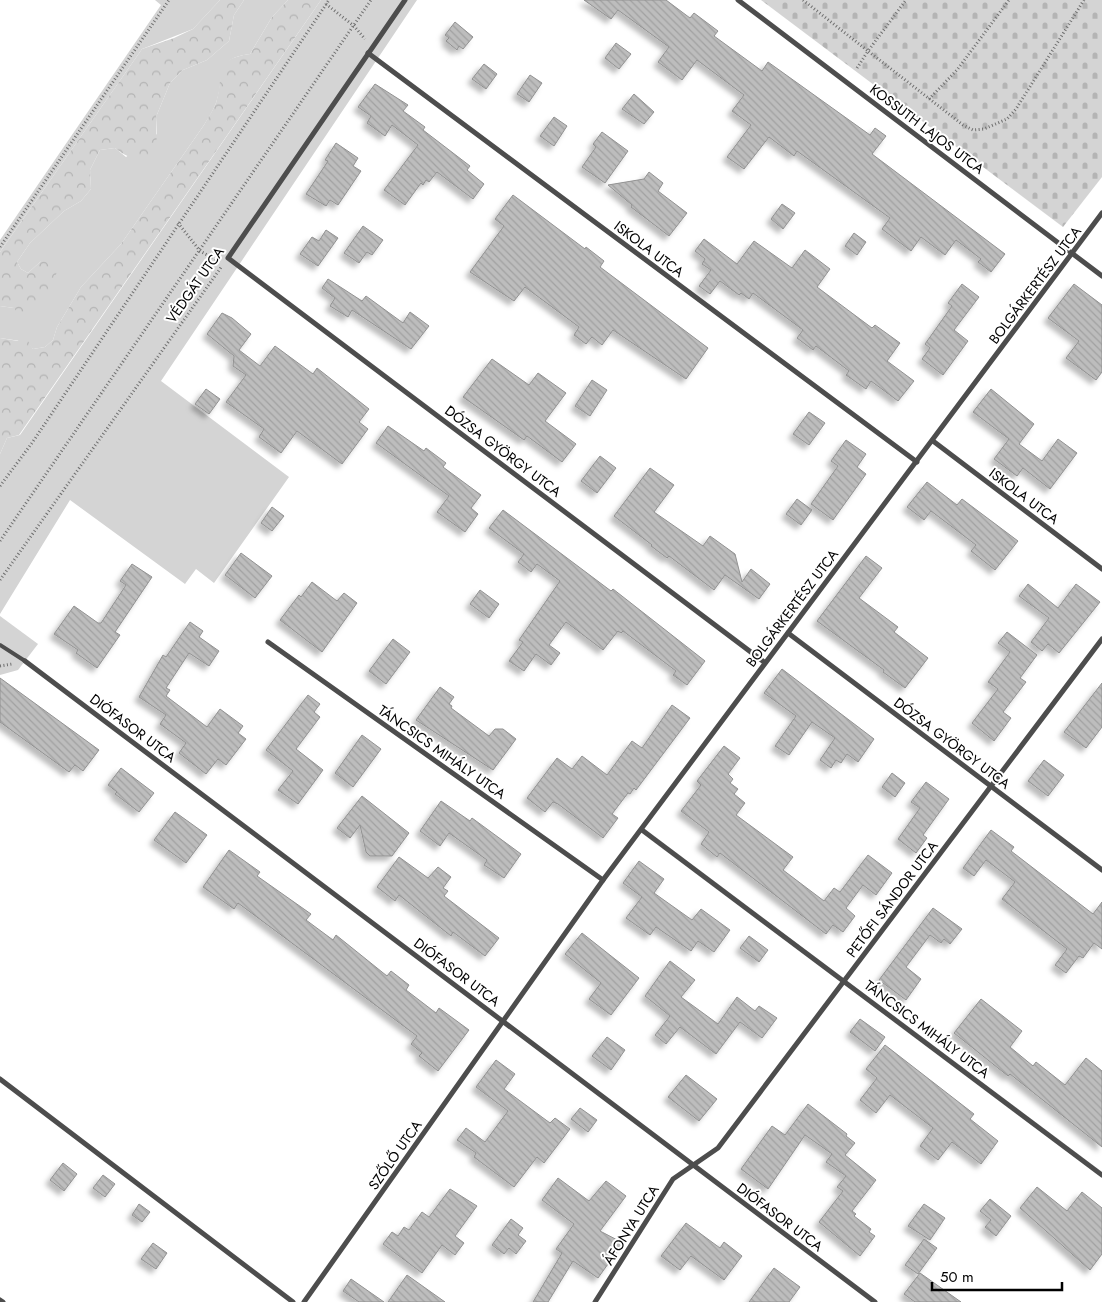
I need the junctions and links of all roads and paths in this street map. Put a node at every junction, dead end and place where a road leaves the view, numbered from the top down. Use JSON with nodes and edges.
{"nodes":[{"id":1,"x":169,"y":0,"type":"edge"},
{"id":2,"x":329,"y":0,"type":"edge"},
{"id":3,"x":371,"y":0,"type":"edge"},
{"id":4,"x":405,"y":0,"type":"edge"},
{"id":5,"x":738,"y":0,"type":"edge"},
{"id":6,"x":803,"y":0,"type":"edge"},
{"id":7,"x":906,"y":0,"type":"edge"},
{"id":8,"x":1009,"y":0,"type":"edge"},
{"id":9,"x":1084,"y":0,"type":"edge"},
{"id":10,"x":326,"y":4,"type":"junction"},
{"id":11,"x":354,"y":26,"type":"junction"},
{"id":12,"x":868,"y":51,"type":"junction"},
{"id":13,"x":368,"y":53,"type":"junction"},
{"id":14,"x":857,"y":68,"type":"dead end"},
{"id":15,"x":929,"y":99,"type":"junction"},
{"id":16,"x":1102,"y":213,"type":"edge"},
{"id":17,"x":178,"y":223,"type":"junction"},
{"id":18,"x":0,"y":247,"type":"edge"},
{"id":19,"x":200,"y":251,"type":"junction"},
{"id":20,"x":1072,"y":253,"type":"junction"},
{"id":21,"x":228,"y":258,"type":"joint"},
{"id":22,"x":1102,"y":276,"type":"edge"},
{"id":23,"x":932,"y":441,"type":"junction"},
{"id":24,"x":917,"y":462,"type":"junction"},
{"id":25,"x":0,"y":486,"type":"edge"},
{"id":26,"x":0,"y":541,"type":"edge"},
{"id":27,"x":1102,"y":569,"type":"edge"},
{"id":28,"x":0,"y":580,"type":"edge"},
{"id":29,"x":788,"y":634,"type":"junction"},
{"id":30,"x":1102,"y":639,"type":"edge"},
{"id":31,"x":268,"y":642,"type":"dead end"},
{"id":32,"x":0,"y":645,"type":"edge"},
{"id":33,"x":25,"y":661,"type":"joint"},
{"id":34,"x":764,"y":662,"type":"junction"},
{"id":35,"x":992,"y":787,"type":"junction"},
{"id":36,"x":642,"y":830,"type":"junction"},
{"id":37,"x":1102,"y":870,"type":"edge"},
{"id":38,"x":603,"y":880,"type":"junction"},
{"id":39,"x":845,"y":981,"type":"junction"},
{"id":40,"x":504,"y":1021,"type":"junction"},
{"id":41,"x":0,"y":1079,"type":"edge"},
{"id":42,"x":692,"y":1165,"type":"junction"},
{"id":43,"x":1102,"y":1176,"type":"edge"},
{"id":44,"x":0,"y":1300,"type":"edge"},
{"id":45,"x":3,"y":1302,"type":"edge"},
{"id":46,"x":293,"y":1302,"type":"edge"},
{"id":47,"x":304,"y":1302,"type":"edge"},
{"id":48,"x":595,"y":1302,"type":"edge"},
{"id":49,"x":875,"y":1302,"type":"edge"}],
"edges":[{"from":1,"to":18,"type":"path"},
{"from":2,"to":10,"type":"path"},
{"from":3,"to":11,"type":"path"},
{"from":4,"to":13,"type":"street","name":"VÉDGÁT UTCA"},
{"from":5,"to":20,"type":"street","name":"KOSSUTH LAJOS UTCA"},
{"from":6,"to":12,"type":"path"},
{"from":7,"to":12,"type":"path"},
{"from":8,"to":15,"type":"path"},
{"from":9,"to":15,"type":"path"},
{"from":10,"to":11,"type":"path"},
{"from":10,"to":17,"type":"path"},
{"from":11,"to":13,"type":"path"},
{"from":11,"to":19,"type":"path"},
{"from":12,"to":14,"type":"path"},
{"from":12,"to":15,"type":"path"},
{"from":13,"to":21,"type":"street","name":"VÉDGÁT UTCA"},
{"from":13,"to":24,"type":"street","name":"ISKOLA UTCA"},
{"from":16,"to":20,"type":"street","name":"BOLGÁRKERTÉSZ UTCA"},
{"from":17,"to":19,"type":"path"},
{"from":17,"to":25,"type":"path"},
{"from":19,"to":26,"type":"path"},
{"from":19,"to":28,"type":"path","name":"VÉDGÁT UTCA"},
{"from":20,"to":22,"type":"street","name":"KOSSUTH LAJOS UTCA"},
{"from":20,"to":23,"type":"street","name":"BOLGÁRKERTÉSZ UTCA"},
{"from":21,"to":34,"type":"street","name":"DÓZSA GYÖRGY UTCA"},
{"from":23,"to":24,"type":"street","name":"BOLGÁRKERTÉSZ UTCA"},
{"from":23,"to":27,"type":"street","name":"ISKOLA UTCA"},
{"from":24,"to":29,"type":"street","name":"BOLGÁRKERTÉSZ UTCA"},
{"from":29,"to":34,"type":"street","name":"BOLGÁRKERTÉSZ UTCA"},
{"from":29,"to":35,"type":"street","name":"DÓZSA GYÖRGY UTCA"},
{"from":30,"to":35,"type":"street","name":"PETŐFI SÁNDOR UTCA"},
{"from":31,"to":38,"type":"street","name":"TÁNCSICS MIHÁLY UTCA"},
{"from":32,"to":33,"type":"lane"},
{"from":33,"to":40,"type":"street","name":"DIÓFASOR UTCA"},
{"from":34,"to":36,"type":"street","name":"BOLGÁRKERTÉSZ UTCA"},
{"from":35,"to":37,"type":"street","name":"DÓZSA GYÖRGY UTCA"},
{"from":35,"to":39,"type":"street","name":"PETŐFI SÁNDOR UTCA"},
{"from":36,"to":38,"type":"street","name":"BOLGÁRKERTÉSZ UTCA"},
{"from":36,"to":39,"type":"street","name":"TÁNCSICS MIHÁLY UTCA"},
{"from":38,"to":40,"type":"street","name":"BOLGÁRKERTÉSZ UTCA"},
{"from":39,"to":42,"type":"street","name":"PETŐFI SÁNDOR UTCA"},
{"from":39,"to":43,"type":"street","name":"TÁNCSICS MIHÁLY UTCA"},
{"from":40,"to":42,"type":"street","name":"DIÓFASOR UTCA"},
{"from":40,"to":47,"type":"street","name":"SZŐLŐ UTCA"},
{"from":41,"to":46,"type":"street"},
{"from":42,"to":48,"type":"street","name":"ÁFONYA UTCA"},
{"from":42,"to":49,"type":"street","name":"DIÓFASOR UTCA"},
{"from":44,"to":45,"type":"street"}]}
